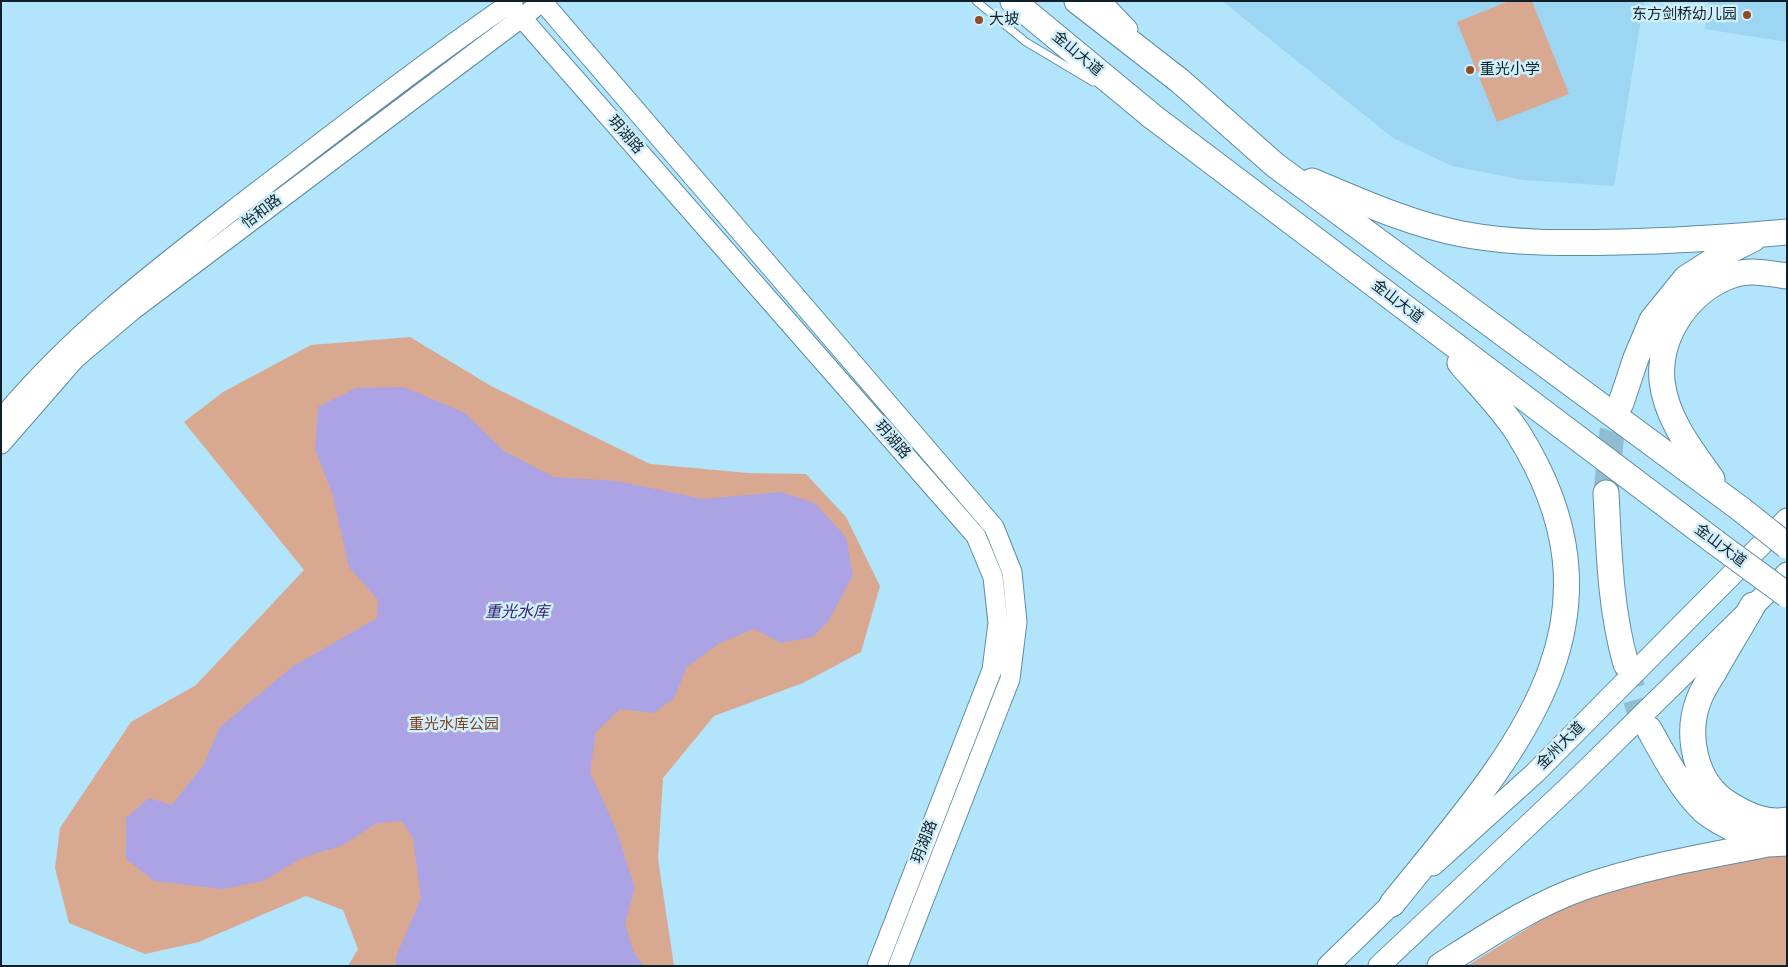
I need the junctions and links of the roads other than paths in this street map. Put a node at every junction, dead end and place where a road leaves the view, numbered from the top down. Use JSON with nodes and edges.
{"nodes":[{"id":1,"x":976,"y":1,"type":"edge"},
{"id":2,"x":1013,"y":1,"type":"edge"},
{"id":3,"x":1077,"y":1,"type":"edge"},
{"id":4,"x":1101,"y":1,"type":"edge"},
{"id":5,"x":542,"y":2,"type":"edge"},
{"id":6,"x":513,"y":6,"type":"edge"},
{"id":7,"x":1180,"y":81,"type":"junction"},
{"id":8,"x":1102,"y":87,"type":"dead end"},
{"id":9,"x":1110,"y":92,"type":"dead end"},
{"id":10,"x":1153,"y":117,"type":"junction"},
{"id":11,"x":1275,"y":165,"type":"junction"},
{"id":12,"x":1787,"y":232,"type":"edge"},
{"id":13,"x":1762,"y":234,"type":"junction"},
{"id":14,"x":1787,"y":276,"type":"edge"},
{"id":15,"x":1423,"y":322,"type":"junction"},
{"id":16,"x":1621,"y":403,"type":"tunnel mouth"},
{"id":17,"x":1,"y":419,"type":"edge"},
{"id":18,"x":1,"y":444,"type":"edge"},
{"id":19,"x":1606,"y":492,"type":"tunnel mouth"},
{"id":20,"x":1735,"y":505,"type":"junction"},
{"id":21,"x":1787,"y":519,"type":"edge"},
{"id":22,"x":1787,"y":546,"type":"edge"},
{"id":23,"x":1787,"y":573,"type":"edge"},
{"id":24,"x":1787,"y":596,"type":"edge"},
{"id":25,"x":1753,"y":606,"type":"junction"},
{"id":26,"x":1626,"y":664,"type":"tunnel mouth"},
{"id":27,"x":1650,"y":729,"type":"tunnel mouth"},
{"id":28,"x":1787,"y":820,"type":"edge"},
{"id":29,"x":1778,"y":844,"type":"edge"},
{"id":30,"x":1392,"y":904,"type":"junction"},
{"id":31,"x":877,"y":966,"type":"edge"},
{"id":32,"x":898,"y":966,"type":"edge"},
{"id":33,"x":1328,"y":966,"type":"edge"},
{"id":34,"x":1379,"y":966,"type":"edge"},
{"id":35,"x":1440,"y":966,"type":"edge"}],
"edges":[{"from":1,"to":8,"type":"lane"},
{"from":2,"to":10,"type":"highway","name":"金山大道"},
{"from":3,"to":7,"type":"highway"},
{"from":4,"to":7,"type":"main road"},
{"from":5,"to":6,"type":"main road","name":"怡和路"},
{"from":5,"to":32,"type":"main road","name":"玥湖路"},
{"from":6,"to":17,"type":"main road","name":"怡和路"},
{"from":6,"to":18,"type":"main road","name":"怡和路"},
{"from":6,"to":31,"type":"main road","name":"玥湖路"},
{"from":7,"to":11,"type":"highway"},
{"from":9,"to":10,"type":"lane"},
{"from":10,"to":15,"type":"highway","name":"金山大道"},
{"from":11,"to":13,"type":"highway"},
{"from":11,"to":20,"type":"highway"},
{"from":12,"to":13,"type":"highway"},
{"from":13,"to":16,"type":"highway"},
{"from":14,"to":20,"type":"highway"},
{"from":15,"to":24,"type":"highway","name":"金山大道","bridge":true},
{"from":15,"to":30,"type":"highway"},
{"from":19,"to":26,"type":"highway"},
{"from":20,"to":22,"type":"highway","bridge":true},
{"from":21,"to":30,"type":"main road","name":"金州大道"},
{"from":23,"to":25,"type":"main road"},
{"from":25,"to":28,"type":"highway"},
{"from":25,"to":34,"type":"main road"},
{"from":27,"to":29,"type":"highway"},
{"from":29,"to":35,"type":"highway"},
{"from":30,"to":33,"type":"main road","name":"金州大道"}]}
